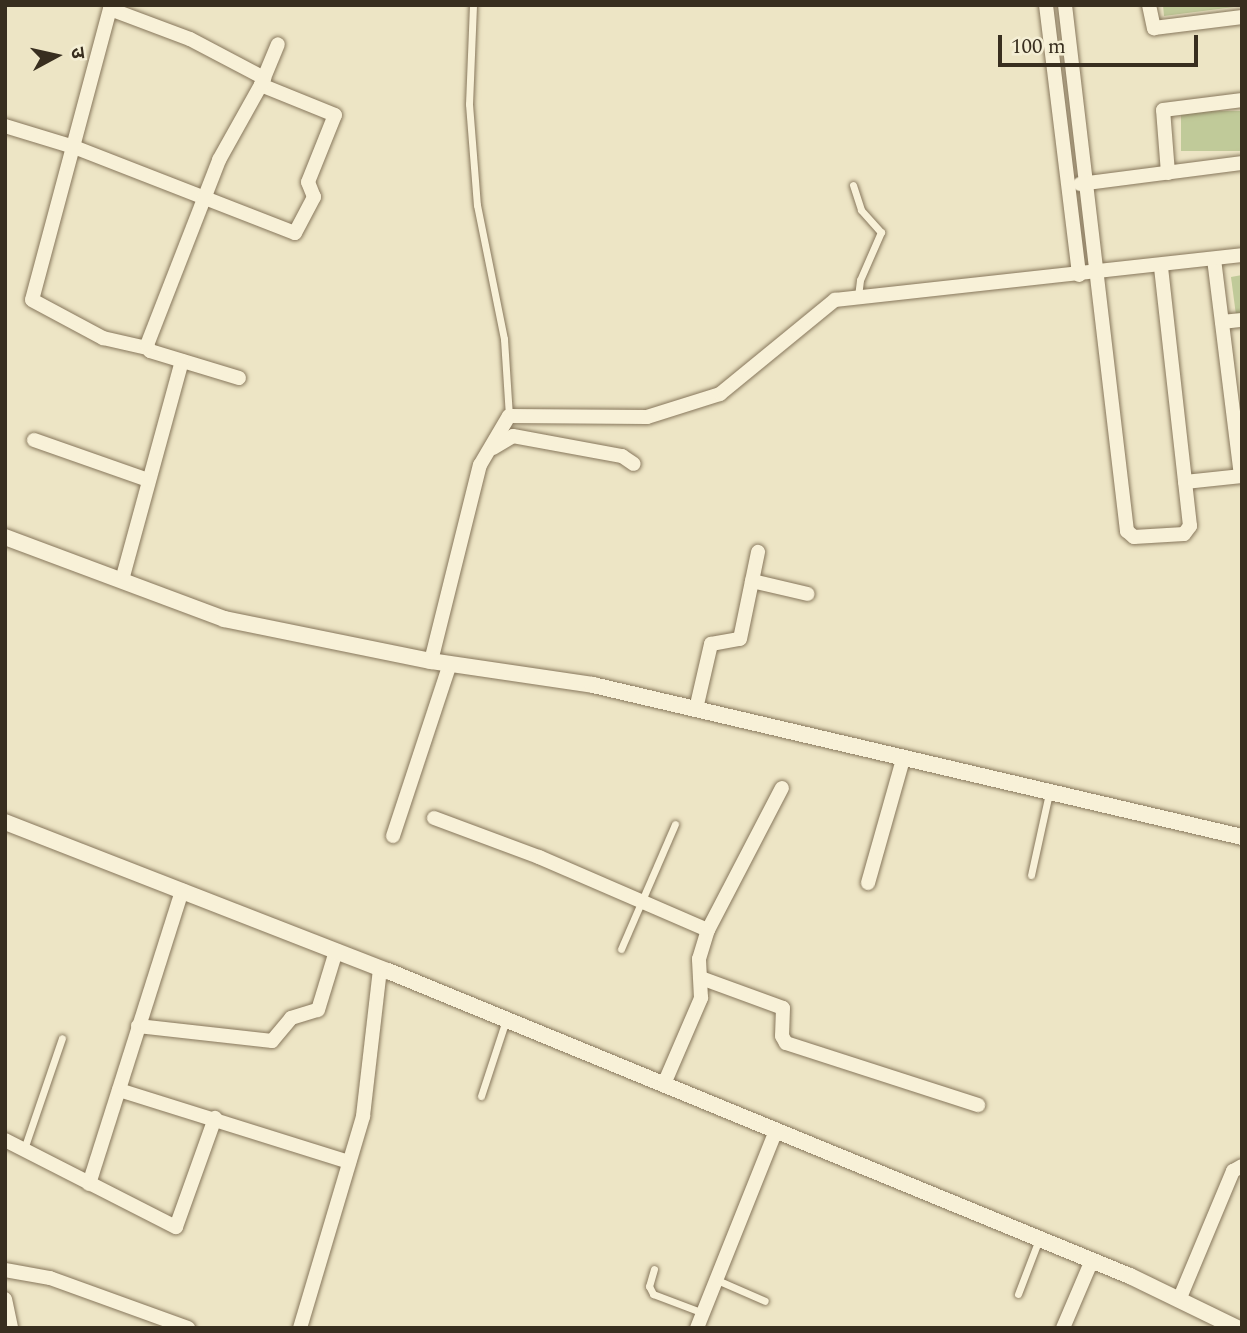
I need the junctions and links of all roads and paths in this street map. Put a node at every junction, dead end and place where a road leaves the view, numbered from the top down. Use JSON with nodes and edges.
{"nodes":[{"id":1,"x":473,"y":5,"type":"edge"},
{"id":2,"x":1046,"y":5,"type":"edge"},
{"id":3,"x":1065,"y":5,"type":"edge"},
{"id":4,"x":1149,"y":5,"type":"edge"},
{"id":5,"x":110,"y":7,"type":"edge"},
{"id":6,"x":1242,"y":17,"type":"edge"},
{"id":7,"x":278,"y":44,"type":"dead end"},
{"id":8,"x":263,"y":82,"type":"junction"},
{"id":9,"x":1242,"y":100,"type":"edge"},
{"id":10,"x":5,"y":126,"type":"edge"},
{"id":11,"x":74,"y":147,"type":"junction"},
{"id":12,"x":1242,"y":163,"type":"edge"},
{"id":13,"x":1168,"y":173,"type":"junction"},
{"id":14,"x":1087,"y":183,"type":"junction"},
{"id":15,"x":853,"y":186,"type":"dead end"},
{"id":16,"x":1068,"y":186,"type":"junction"},
{"id":17,"x":206,"y":196,"type":"junction"},
{"id":18,"x":1242,"y":255,"type":"edge"},
{"id":19,"x":1214,"y":259,"type":"junction"},
{"id":20,"x":1161,"y":265,"type":"junction"},
{"id":21,"x":1098,"y":274,"type":"junction"},
{"id":22,"x":1079,"y":275,"type":"junction"},
{"id":23,"x":859,"y":297,"type":"junction"},
{"id":24,"x":1242,"y":320,"type":"edge"},
{"id":25,"x":1222,"y":322,"type":"junction"},
{"id":26,"x":147,"y":348,"type":"junction"},
{"id":27,"x":182,"y":360,"type":"junction"},
{"id":28,"x":239,"y":379,"type":"dead end"},
{"id":29,"x":509,"y":416,"type":"junction"},
{"id":30,"x":34,"y":440,"type":"dead end"},
{"id":31,"x":486,"y":453,"type":"junction"},
{"id":32,"x":634,"y":464,"type":"dead end"},
{"id":33,"x":1241,"y":476,"type":"edge"},
{"id":34,"x":148,"y":480,"type":"junction"},
{"id":35,"x":1185,"y":482,"type":"junction"},
{"id":36,"x":5,"y":537,"type":"edge"},
{"id":37,"x":758,"y":552,"type":"dead end"},
{"id":38,"x":122,"y":580,"type":"junction"},
{"id":39,"x":752,"y":581,"type":"junction"},
{"id":40,"x":808,"y":594,"type":"dead end"},
{"id":41,"x":431,"y":662,"type":"junction"},
{"id":42,"x":450,"y":664,"type":"junction"},
{"id":43,"x":696,"y":709,"type":"junction"},
{"id":44,"x":903,"y":759,"type":"junction"},
{"id":45,"x":782,"y":788,"type":"dead end"},
{"id":46,"x":1049,"y":793,"type":"junction"},
{"id":47,"x":434,"y":818,"type":"dead end"},
{"id":48,"x":5,"y":822,"type":"edge"},
{"id":49,"x":675,"y":824,"type":"dead end"},
{"id":50,"x":393,"y":836,"type":"dead end"},
{"id":51,"x":1242,"y":837,"type":"edge"},
{"id":52,"x":1031,"y":875,"type":"dead end"},
{"id":53,"x":867,"y":883,"type":"dead end"},
{"id":54,"x":181,"y":890,"type":"junction"},
{"id":55,"x":644,"y":902,"type":"junction"},
{"id":56,"x":708,"y":930,"type":"junction"},
{"id":57,"x":621,"y":949,"type":"dead end"},
{"id":58,"x":336,"y":951,"type":"junction"},
{"id":59,"x":380,"y":968,"type":"junction"},
{"id":60,"x":701,"y":978,"type":"junction"},
{"id":61,"x":506,"y":1020,"type":"junction"},
{"id":62,"x":138,"y":1026,"type":"junction"},
{"id":63,"x":62,"y":1038,"type":"dead end"},
{"id":64,"x":664,"y":1084,"type":"junction"},
{"id":65,"x":119,"y":1090,"type":"junction"},
{"id":66,"x":481,"y":1096,"type":"dead end"},
{"id":67,"x":978,"y":1105,"type":"dead end"},
{"id":68,"x":215,"y":1118,"type":"junction"},
{"id":69,"x":776,"y":1130,"type":"junction"},
{"id":70,"x":5,"y":1140,"type":"edge"},
{"id":71,"x":24,"y":1149,"type":"junction"},
{"id":72,"x":349,"y":1162,"type":"junction"},
{"id":73,"x":1242,"y":1166,"type":"edge"},
{"id":74,"x":89,"y":1184,"type":"junction"},
{"id":75,"x":1040,"y":1239,"type":"junction"},
{"id":76,"x":1092,"y":1260,"type":"junction"},
{"id":77,"x":654,"y":1269,"type":"dead end"},
{"id":78,"x":5,"y":1270,"type":"edge"},
{"id":79,"x":716,"y":1280,"type":"junction"},
{"id":80,"x":1018,"y":1294,"type":"dead end"},
{"id":81,"x":5,"y":1299,"type":"edge"},
{"id":82,"x":1179,"y":1300,"type":"junction"},
{"id":83,"x":765,"y":1301,"type":"dead end"},
{"id":84,"x":703,"y":1313,"type":"junction"},
{"id":85,"x":11,"y":1328,"type":"edge"},
{"id":86,"x":188,"y":1328,"type":"edge"},
{"id":87,"x":300,"y":1328,"type":"edge"},
{"id":88,"x":697,"y":1328,"type":"edge"},
{"id":89,"x":1063,"y":1328,"type":"edge"},
{"id":90,"x":1237,"y":1328,"type":"edge"}],
"edges":[{"from":1,"to":29,"type":"lane"},
{"from":2,"to":16,"type":"street"},
{"from":3,"to":14,"type":"street"},
{"from":4,"to":6,"type":"street"},
{"from":5,"to":8,"type":"street"},
{"from":5,"to":11,"type":"street"},
{"from":7,"to":8,"type":"street"},
{"from":8,"to":17,"type":"street"},
{"from":8,"to":17,"type":"street"},
{"from":9,"to":13,"type":"street"},
{"from":10,"to":11,"type":"street"},
{"from":11,"to":17,"type":"street"},
{"from":11,"to":26,"type":"street"},
{"from":12,"to":13,"type":"street"},
{"from":13,"to":14,"type":"street"},
{"from":14,"to":16,"type":"street"},
{"from":14,"to":21,"type":"street"},
{"from":15,"to":23,"type":"lane"},
{"from":16,"to":22,"type":"street"},
{"from":17,"to":26,"type":"street"},
{"from":18,"to":19,"type":"street"},
{"from":19,"to":20,"type":"street"},
{"from":19,"to":25,"type":"street"},
{"from":20,"to":21,"type":"street"},
{"from":20,"to":35,"type":"street"},
{"from":21,"to":22,"type":"street"},
{"from":21,"to":35,"type":"street"},
{"from":22,"to":23,"type":"street"},
{"from":23,"to":29,"type":"street"},
{"from":24,"to":25,"type":"street"},
{"from":25,"to":33,"type":"street"},
{"from":26,"to":27,"type":"street"},
{"from":27,"to":28,"type":"street"},
{"from":27,"to":34,"type":"street"},
{"from":29,"to":31,"type":"street"},
{"from":30,"to":34,"type":"street"},
{"from":31,"to":32,"type":"street"},
{"from":31,"to":41,"type":"street"},
{"from":33,"to":35,"type":"street"},
{"from":34,"to":38,"type":"street"},
{"from":36,"to":38,"type":"street"},
{"from":37,"to":39,"type":"street"},
{"from":38,"to":41,"type":"street"},
{"from":39,"to":40,"type":"street"},
{"from":39,"to":43,"type":"street"},
{"from":41,"to":42,"type":"street"},
{"from":42,"to":43,"type":"street"},
{"from":42,"to":50,"type":"street"},
{"from":43,"to":44,"type":"street"},
{"from":44,"to":46,"type":"street"},
{"from":44,"to":53,"type":"street"},
{"from":45,"to":56,"type":"street"},
{"from":46,"to":51,"type":"street"},
{"from":46,"to":52,"type":"lane"},
{"from":47,"to":55,"type":"street"},
{"from":48,"to":54,"type":"street"},
{"from":49,"to":55,"type":"lane"},
{"from":54,"to":58,"type":"street"},
{"from":54,"to":62,"type":"street"},
{"from":55,"to":56,"type":"street"},
{"from":55,"to":57,"type":"lane"},
{"from":56,"to":60,"type":"street"},
{"from":58,"to":59,"type":"street"},
{"from":58,"to":62,"type":"street"},
{"from":59,"to":61,"type":"street"},
{"from":59,"to":72,"type":"street"},
{"from":60,"to":64,"type":"street"},
{"from":60,"to":67,"type":"street"},
{"from":61,"to":64,"type":"street"},
{"from":61,"to":66,"type":"lane"},
{"from":62,"to":65,"type":"street"},
{"from":63,"to":71,"type":"lane"},
{"from":64,"to":69,"type":"street"},
{"from":65,"to":68,"type":"street"},
{"from":65,"to":74,"type":"street"},
{"from":68,"to":72,"type":"street"},
{"from":68,"to":74,"type":"street"},
{"from":69,"to":75,"type":"street"},
{"from":69,"to":79,"type":"street"},
{"from":70,"to":71,"type":"street"},
{"from":71,"to":74,"type":"street"},
{"from":72,"to":87,"type":"street"},
{"from":73,"to":82,"type":"street"},
{"from":75,"to":76,"type":"street"},
{"from":75,"to":80,"type":"lane"},
{"from":76,"to":82,"type":"street"},
{"from":76,"to":89,"type":"street"},
{"from":77,"to":84,"type":"lane"},
{"from":78,"to":86,"type":"street"},
{"from":79,"to":83,"type":"lane"},
{"from":79,"to":84,"type":"street"},
{"from":81,"to":85,"type":"street"},
{"from":82,"to":90,"type":"street"},
{"from":84,"to":88,"type":"street"}]}
